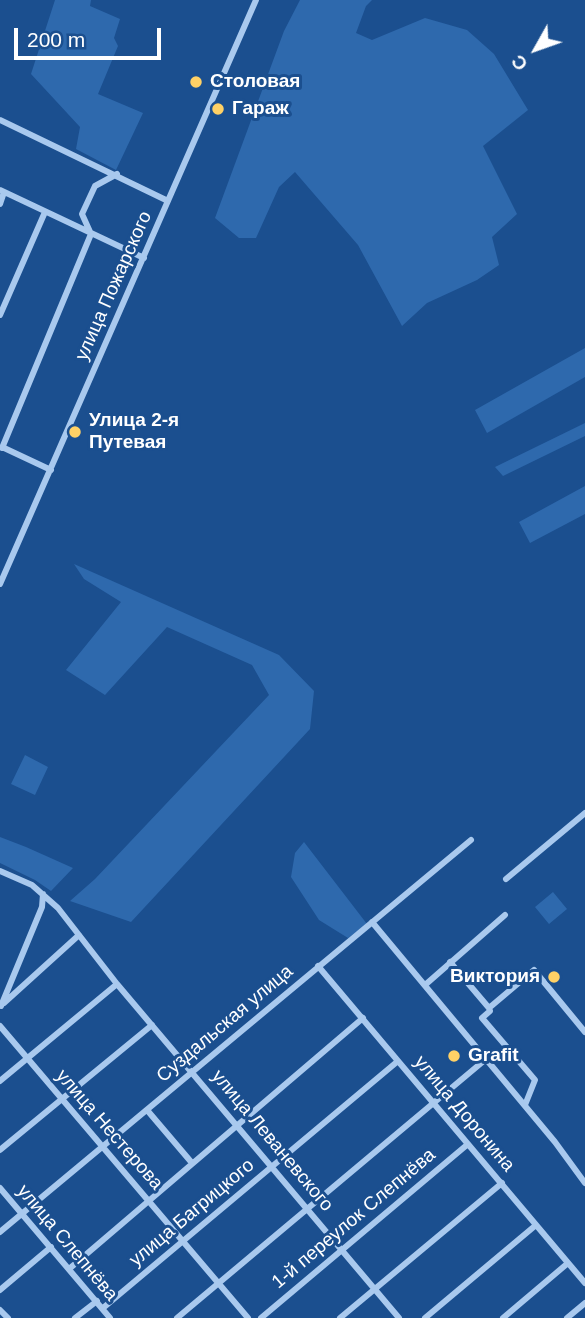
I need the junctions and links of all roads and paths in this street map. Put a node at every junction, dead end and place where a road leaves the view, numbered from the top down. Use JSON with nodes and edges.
{"nodes":[{"id":1,"x":256,"y":0,"type":"edge"},
{"id":2,"x":0,"y":120,"type":"edge"},
{"id":3,"x":117,"y":174,"type":"junction"},
{"id":4,"x":2,"y":191,"type":"edge"},
{"id":5,"x":169,"y":201,"type":"junction"},
{"id":6,"x":0,"y":204,"type":"edge"},
{"id":7,"x":45,"y":212,"type":"junction"},
{"id":8,"x":92,"y":234,"type":"junction"},
{"id":9,"x":144,"y":257,"type":"junction"},
{"id":10,"x":0,"y":315,"type":"edge"},
{"id":11,"x":1,"y":447,"type":"edge"},
{"id":12,"x":51,"y":470,"type":"junction"},
{"id":13,"x":0,"y":584,"type":"edge"},
{"id":14,"x":585,"y":813,"type":"edge"},
{"id":15,"x":471,"y":840,"type":"dead end"},
{"id":16,"x":0,"y":871,"type":"edge"},
{"id":17,"x":506,"y":879,"type":"dead end"},
{"id":18,"x":43,"y":894,"type":"junction"},
{"id":19,"x":505,"y":915,"type":"dead end"},
{"id":20,"x":372,"y":922,"type":"junction"},
{"id":21,"x":79,"y":935,"type":"junction"},
{"id":22,"x":450,"y":962,"type":"junction"},
{"id":23,"x":318,"y":966,"type":"junction"},
{"id":24,"x":117,"y":984,"type":"junction"},
{"id":25,"x":425,"y":985,"type":"junction"},
{"id":26,"x":0,"y":1006,"type":"edge"},
{"id":27,"x":489,"y":1008,"type":"junction"},
{"id":28,"x":363,"y":1018,"type":"junction"},
{"id":29,"x":152,"y":1025,"type":"junction"},
{"id":30,"x":0,"y":1026,"type":"edge"},
{"id":31,"x":585,"y":1032,"type":"edge"},
{"id":32,"x":27,"y":1059,"type":"junction"},
{"id":33,"x":486,"y":1059,"type":"junction"},
{"id":34,"x":398,"y":1061,"type":"junction"},
{"id":35,"x":193,"y":1072,"type":"junction"},
{"id":36,"x":0,"y":1081,"type":"edge"},
{"id":37,"x":62,"y":1099,"type":"junction"},
{"id":38,"x":433,"y":1104,"type":"junction"},
{"id":39,"x":525,"y":1105,"type":"junction"},
{"id":40,"x":147,"y":1110,"type":"junction"},
{"id":41,"x":237,"y":1125,"type":"junction"},
{"id":42,"x":468,"y":1143,"type":"junction"},
{"id":43,"x":102,"y":1147,"type":"junction"},
{"id":44,"x":0,"y":1150,"type":"edge"},
{"id":45,"x":192,"y":1163,"type":"junction"},
{"id":46,"x":272,"y":1166,"type":"junction"},
{"id":47,"x":585,"y":1182,"type":"edge"},
{"id":48,"x":502,"y":1183,"type":"junction"},
{"id":49,"x":0,"y":1188,"type":"edge"},
{"id":50,"x":149,"y":1200,"type":"junction"},
{"id":51,"x":308,"y":1209,"type":"junction"},
{"id":52,"x":22,"y":1213,"type":"junction"},
{"id":53,"x":536,"y":1225,"type":"junction"},
{"id":54,"x":0,"y":1232,"type":"edge"},
{"id":55,"x":184,"y":1242,"type":"junction"},
{"id":56,"x":51,"y":1247,"type":"junction"},
{"id":57,"x":343,"y":1251,"type":"junction"},
{"id":58,"x":568,"y":1263,"type":"junction"},
{"id":59,"x":69,"y":1269,"type":"junction"},
{"id":60,"x":585,"y":1283,"type":"edge"},
{"id":61,"x":219,"y":1284,"type":"junction"},
{"id":62,"x":375,"y":1288,"type":"junction"},
{"id":63,"x":0,"y":1290,"type":"edge"},
{"id":64,"x":97,"y":1301,"type":"junction"},
{"id":65,"x":585,"y":1303,"type":"edge"},
{"id":66,"x":103,"y":1308,"type":"junction"},
{"id":67,"x":0,"y":1310,"type":"edge"},
{"id":68,"x":506,"y":1317,"type":"edge"},
{"id":69,"x":8,"y":1318,"type":"edge"},
{"id":70,"x":75,"y":1318,"type":"edge"},
{"id":71,"x":110,"y":1318,"type":"edge"},
{"id":72,"x":177,"y":1318,"type":"edge"},
{"id":73,"x":248,"y":1318,"type":"edge"},
{"id":74,"x":261,"y":1318,"type":"edge"},
{"id":75,"x":340,"y":1318,"type":"edge"},
{"id":76,"x":399,"y":1318,"type":"edge"},
{"id":77,"x":425,"y":1318,"type":"edge"},
{"id":78,"x":567,"y":1318,"type":"edge"}],
"edges":[{"from":1,"to":5,"type":"street","name":"улица Пожарского"},
{"from":2,"to":3,"type":"street"},
{"from":3,"to":5,"type":"street"},
{"from":3,"to":8,"type":"street"},
{"from":4,"to":6,"type":"street"},
{"from":4,"to":7,"type":"street"},
{"from":5,"to":9,"type":"street","name":"улица Пожарского"},
{"from":7,"to":8,"type":"street"},
{"from":7,"to":10,"type":"street"},
{"from":8,"to":9,"type":"street"},
{"from":8,"to":11,"type":"street"},
{"from":9,"to":12,"type":"street","name":"улица Пожарского"},
{"from":11,"to":12,"type":"street"},
{"from":12,"to":13,"type":"street","name":"улица Пожарского"},
{"from":14,"to":17,"type":"street"},
{"from":15,"to":20,"type":"street","name":"Суздальская улица"},
{"from":16,"to":18,"type":"street","name":"улица Леваневского"},
{"from":18,"to":21,"type":"street","name":"улица Леваневского"},
{"from":18,"to":26,"type":"street"},
{"from":19,"to":22,"type":"street"},
{"from":20,"to":23,"type":"street","name":"Суздальская улица"},
{"from":20,"to":25,"type":"street"},
{"from":21,"to":24,"type":"street","name":"улица Леваневского"},
{"from":21,"to":26,"type":"street"},
{"from":22,"to":25,"type":"street"},
{"from":22,"to":27,"type":"street"},
{"from":23,"to":28,"type":"street","name":"улица Доронина"},
{"from":23,"to":35,"type":"street","name":"Суздальская улица"},
{"from":24,"to":29,"type":"street","name":"улица Леваневского"},
{"from":24,"to":32,"type":"street"},
{"from":25,"to":33,"type":"street"},
{"from":27,"to":31,"type":"street"},
{"from":27,"to":39,"type":"street"},
{"from":28,"to":34,"type":"street","name":"улица Доронина"},
{"from":28,"to":41,"type":"street"},
{"from":29,"to":35,"type":"street","name":"улица Леваневского"},
{"from":29,"to":37,"type":"street"},
{"from":30,"to":32,"type":"street","name":"улица Нестерова"},
{"from":32,"to":36,"type":"street"},
{"from":32,"to":37,"type":"street","name":"улица Нестерова"},
{"from":33,"to":38,"type":"street"},
{"from":33,"to":39,"type":"street"},
{"from":34,"to":38,"type":"street","name":"улица Доронина"},
{"from":34,"to":46,"type":"street","name":"улица Багрицкого"},
{"from":35,"to":40,"type":"street","name":"Суздальская улица"},
{"from":35,"to":41,"type":"street","name":"улица Леваневского"},
{"from":37,"to":43,"type":"street","name":"улица Нестерова"},
{"from":37,"to":44,"type":"street"},
{"from":38,"to":42,"type":"street","name":"улица Доронина"},
{"from":38,"to":51,"type":"street"},
{"from":39,"to":47,"type":"street"},
{"from":40,"to":43,"type":"street","name":"Суздальская улица"},
{"from":40,"to":45,"type":"street"},
{"from":41,"to":45,"type":"street"},
{"from":41,"to":46,"type":"street","name":"улица Леваневского"},
{"from":42,"to":48,"type":"street","name":"улица Доронина"},
{"from":42,"to":57,"type":"street","name":"1-й переулок Слепнёва"},
{"from":43,"to":50,"type":"street","name":"улица Нестерова"},
{"from":43,"to":52,"type":"street","name":"Суздальская улица"},
{"from":45,"to":50,"type":"street"},
{"from":46,"to":51,"type":"street","name":"улица Леваневского"},
{"from":46,"to":55,"type":"street","name":"улица Багрицкого"},
{"from":48,"to":53,"type":"street","name":"улица Доронина"},
{"from":48,"to":62,"type":"street"},
{"from":49,"to":52,"type":"street","name":"улица Слепнёва"},
{"from":50,"to":55,"type":"street","name":"улица Нестерова"},
{"from":50,"to":59,"type":"street"},
{"from":51,"to":57,"type":"street","name":"улица Леваневского"},
{"from":51,"to":61,"type":"street"},
{"from":52,"to":54,"type":"street","name":"Суздальская улица"},
{"from":52,"to":56,"type":"street","name":"улица Слепнёва"},
{"from":53,"to":58,"type":"street","name":"улица Доронина"},
{"from":53,"to":77,"type":"street"},
{"from":55,"to":61,"type":"street","name":"улица Нестерова"},
{"from":55,"to":66,"type":"street","name":"улица Багрицкого"},
{"from":56,"to":59,"type":"street","name":"улица Слепнёва"},
{"from":56,"to":63,"type":"street"},
{"from":57,"to":62,"type":"street","name":"улица Леваневского"},
{"from":57,"to":74,"type":"street","name":"1-й переулок Слепнёва"},
{"from":58,"to":60,"type":"street","name":"улица Доронина"},
{"from":58,"to":68,"type":"street"},
{"from":59,"to":64,"type":"street","name":"улица Слепнёва"},
{"from":61,"to":72,"type":"street"},
{"from":61,"to":73,"type":"street","name":"улица Нестерова"},
{"from":62,"to":75,"type":"street"},
{"from":62,"to":76,"type":"street","name":"улица Леваневского"},
{"from":64,"to":66,"type":"street","name":"улица Слепнёва"},
{"from":64,"to":70,"type":"street"},
{"from":65,"to":78,"type":"street"},
{"from":66,"to":71,"type":"street","name":"улица Слепнёва"},
{"from":67,"to":69,"type":"street"}]}
